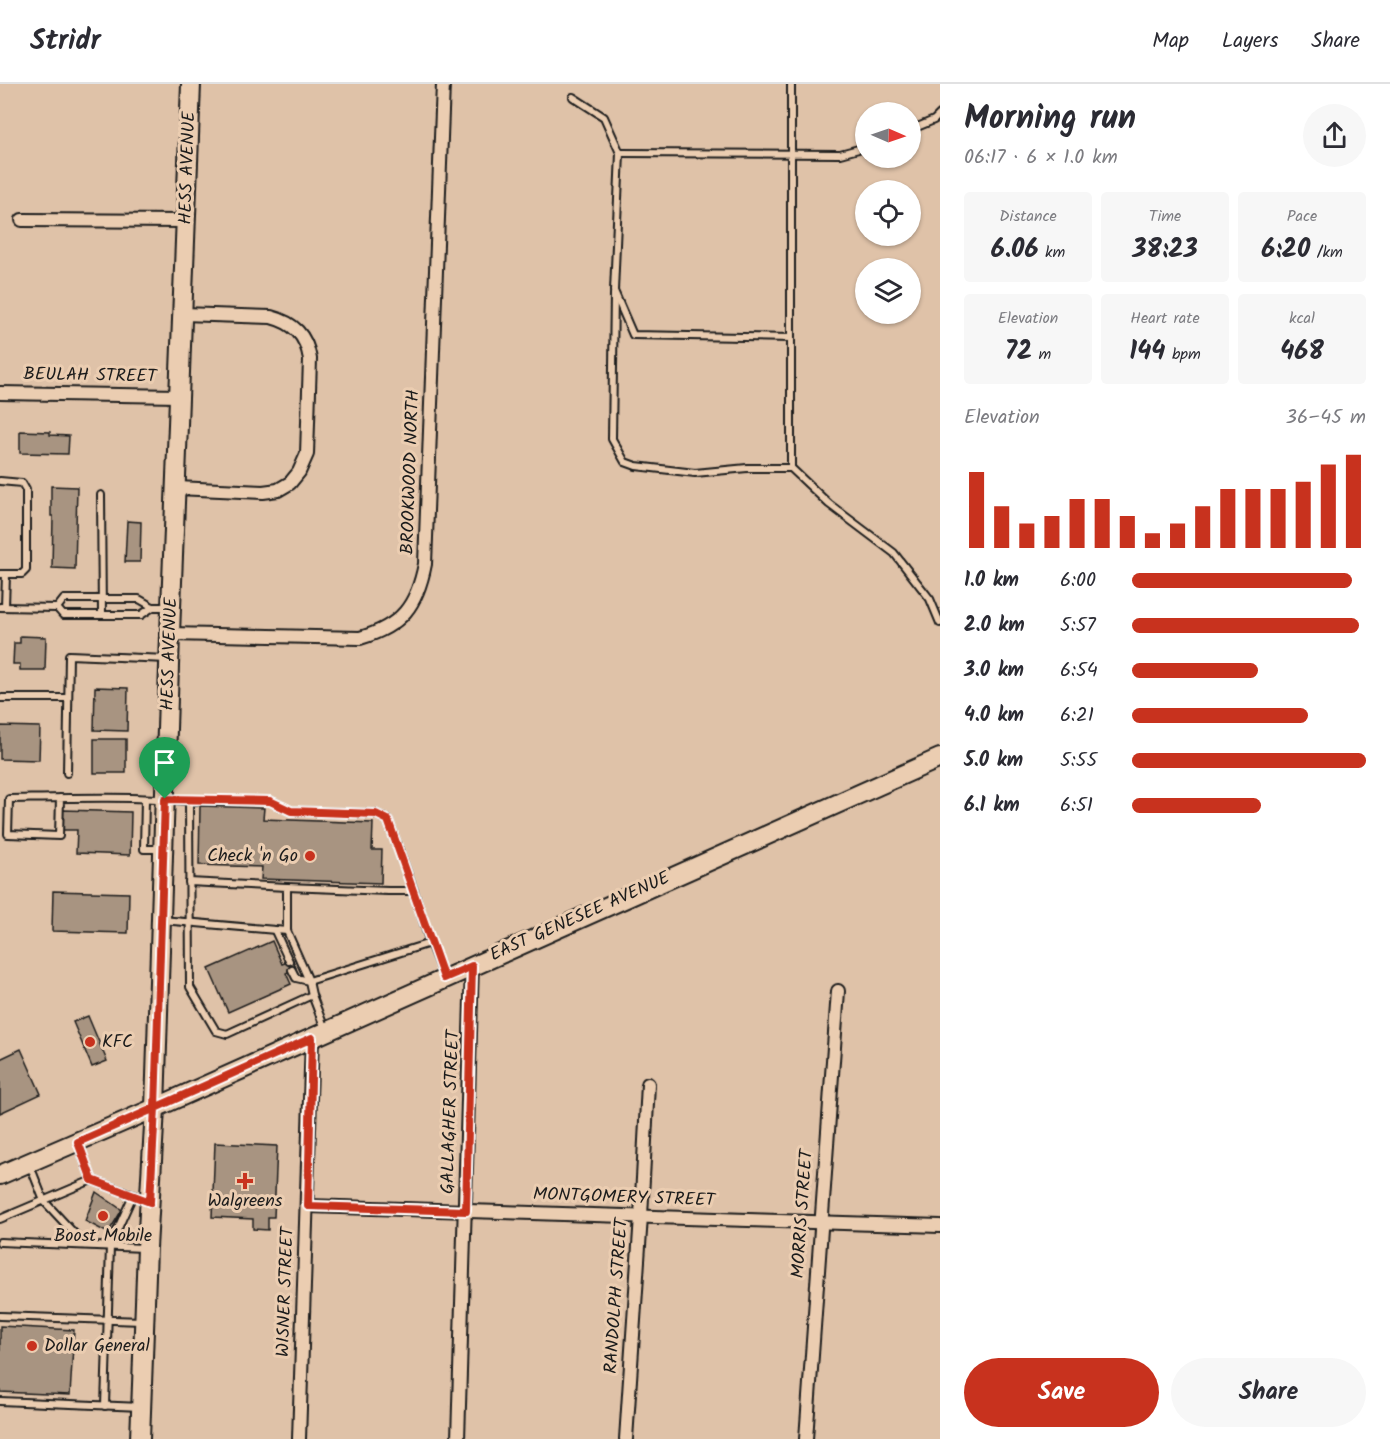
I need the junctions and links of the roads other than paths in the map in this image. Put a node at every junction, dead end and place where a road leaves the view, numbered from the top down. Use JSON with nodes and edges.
{"nodes":[{"id":1,"x":191,"y":84,"type":"edge"},
{"id":2,"x":443,"y":84,"type":"edge"},
{"id":3,"x":791,"y":84,"type":"edge"},
{"id":4,"x":573,"y":97,"type":"dead end"},
{"id":5,"x":940,"y":114,"type":"edge"},
{"id":6,"x":921,"y":125,"type":"edge"},
{"id":7,"x":855,"y":150,"type":"edge"},
{"id":8,"x":620,"y":153,"type":"junction"},
{"id":9,"x":792,"y":154,"type":"junction"},
{"id":10,"x":22,"y":220,"type":"dead end"},
{"id":11,"x":186,"y":221,"type":"junction"},
{"id":12,"x":614,"y":291,"type":"junction"},
{"id":13,"x":183,"y":314,"type":"junction"},
{"id":14,"x":791,"y":338,"type":"junction"},
{"id":15,"x":0,"y":393,"type":"edge"},
{"id":16,"x":179,"y":396,"type":"junction"},
{"id":17,"x":792,"y":468,"type":"junction"},
{"id":18,"x":0,"y":481,"type":"edge"},
{"id":19,"x":177,"y":488,"type":"junction"},
{"id":20,"x":101,"y":495,"type":"dead end"},
{"id":21,"x":3,"y":574,"type":"edge"},
{"id":22,"x":101,"y":599,"type":"junction"},
{"id":23,"x":162,"y":607,"type":"junction"},
{"id":24,"x":2,"y":608,"type":"edge"},
{"id":25,"x":57,"y":608,"type":"junction"},
{"id":26,"x":102,"y":615,"type":"junction"},
{"id":27,"x":940,"y":623,"type":"edge"},
{"id":28,"x":170,"y":634,"type":"junction"},
{"id":29,"x":169,"y":659,"type":"junction"},
{"id":30,"x":0,"y":698,"type":"edge"},
{"id":31,"x":68,"y":698,"type":"junction"},
{"id":32,"x":940,"y":758,"type":"edge"},
{"id":33,"x":67,"y":773,"type":"dead end"},
{"id":34,"x":60,"y":798,"type":"junction"},
{"id":35,"x":145,"y":799,"type":"junction"},
{"id":36,"x":165,"y":799,"type":"junction"},
{"id":37,"x":189,"y":801,"type":"junction"},
{"id":38,"x":164,"y":850,"type":"junction"},
{"id":39,"x":189,"y":882,"type":"junction"},
{"id":40,"x":287,"y":887,"type":"junction"},
{"id":41,"x":414,"y":891,"type":"junction"},
{"id":42,"x":161,"y":920,"type":"junction"},
{"id":43,"x":188,"y":923,"type":"junction"},
{"id":44,"x":275,"y":931,"type":"junction"},
{"id":45,"x":287,"y":931,"type":"junction"},
{"id":46,"x":430,"y":943,"type":"junction"},
{"id":47,"x":289,"y":962,"type":"dead end"},
{"id":48,"x":472,"y":966,"type":"junction"},
{"id":49,"x":292,"y":970,"type":"dead end"},
{"id":50,"x":444,"y":978,"type":"junction"},
{"id":51,"x":309,"y":981,"type":"junction"},
{"id":52,"x":838,"y":991,"type":"dead end"},
{"id":53,"x":312,"y":995,"type":"junction"},
{"id":54,"x":319,"y":1035,"type":"junction"},
{"id":55,"x":648,"y":1084,"type":"dead end"},
{"id":56,"x":155,"y":1108,"type":"junction"},
{"id":57,"x":78,"y":1142,"type":"junction"},
{"id":58,"x":29,"y":1163,"type":"junction"},
{"id":59,"x":0,"y":1175,"type":"edge"},
{"id":60,"x":92,"y":1180,"type":"junction"},
{"id":61,"x":142,"y":1198,"type":"junction"},
{"id":62,"x":44,"y":1200,"type":"junction"},
{"id":63,"x":308,"y":1206,"type":"junction"},
{"id":64,"x":466,"y":1211,"type":"junction"},
{"id":65,"x":641,"y":1216,"type":"junction"},
{"id":66,"x":0,"y":1219,"type":"edge"},
{"id":67,"x":820,"y":1222,"type":"junction"},
{"id":68,"x":940,"y":1226,"type":"edge"},
{"id":69,"x":0,"y":1242,"type":"edge"},
{"id":70,"x":85,"y":1246,"type":"junction"},
{"id":71,"x":110,"y":1246,"type":"junction"},
{"id":72,"x":147,"y":1248,"type":"junction"},
{"id":73,"x":0,"y":1316,"type":"edge"},
{"id":74,"x":107,"y":1320,"type":"junction"},
{"id":75,"x":145,"y":1321,"type":"junction"},
{"id":76,"x":0,"y":1401,"type":"edge"},
{"id":77,"x":105,"y":1406,"type":"junction"},
{"id":78,"x":141,"y":1407,"type":"junction"},
{"id":79,"x":140,"y":1439,"type":"edge"},
{"id":80,"x":299,"y":1439,"type":"edge"},
{"id":81,"x":458,"y":1439,"type":"edge"},
{"id":82,"x":626,"y":1439,"type":"edge"},
{"id":83,"x":806,"y":1439,"type":"edge"}],
"edges":[{"from":1,"to":11,"type":"street","name":"HESS AVENUE"},
{"from":2,"to":28,"type":"street","name":"BROOKWOOD NORTH"},
{"from":3,"to":9,"type":"lane"},
{"from":4,"to":8,"type":"lane"},
{"from":5,"to":6,"type":"lane"},
{"from":7,"to":9,"type":"lane"},
{"from":8,"to":9,"type":"lane"},
{"from":8,"to":12,"type":"lane"},
{"from":9,"to":14,"type":"lane"},
{"from":10,"to":11,"type":"street"},
{"from":11,"to":13,"type":"street","name":"HESS AVENUE"},
{"from":12,"to":14,"type":"lane"},
{"from":12,"to":17,"type":"lane"},
{"from":13,"to":16,"type":"street","name":"HESS AVENUE"},
{"from":13,"to":19,"type":"street"},
{"from":14,"to":17,"type":"lane"},
{"from":15,"to":16,"type":"street","name":"BEULAH STREET"},
{"from":16,"to":19,"type":"street","name":"HESS AVENUE"},
{"from":17,"to":27,"type":"lane"},
{"from":18,"to":21,"type":"lane"},
{"from":19,"to":23,"type":"street","name":"HESS AVENUE"},
{"from":20,"to":22,"type":"lane"},
{"from":21,"to":24,"type":"lane"},
{"from":22,"to":23,"type":"lane"},
{"from":22,"to":25,"type":"lane"},
{"from":22,"to":26,"type":"lane"},
{"from":23,"to":26,"type":"lane"},
{"from":23,"to":28,"type":"street","name":"HESS AVENUE"},
{"from":24,"to":25,"type":"lane"},
{"from":25,"to":26,"type":"lane"},
{"from":28,"to":29,"type":"street","name":"HESS AVENUE"},
{"from":29,"to":31,"type":"lane"},
{"from":29,"to":36,"type":"street","name":"HESS AVENUE"},
{"from":30,"to":31,"type":"lane"},
{"from":31,"to":33,"type":"lane"},
{"from":32,"to":48,"type":"street","name":"EAST GENESEE AVENUE"},
{"from":34,"to":34,"type":"lane"},
{"from":34,"to":35,"type":"lane"},
{"from":35,"to":36,"type":"lane"},
{"from":35,"to":38,"type":"lane"},
{"from":36,"to":37,"type":"lane"},
{"from":36,"to":38,"type":"street","name":"HESS AVENUE"},
{"from":37,"to":39,"type":"lane"},
{"from":37,"to":41,"type":"lane"},
{"from":38,"to":42,"type":"street","name":"HESS AVENUE"},
{"from":39,"to":40,"type":"lane"},
{"from":39,"to":43,"type":"lane"},
{"from":40,"to":41,"type":"lane"},
{"from":40,"to":45,"type":"lane"},
{"from":41,"to":46,"type":"lane"},
{"from":42,"to":43,"type":"lane"},
{"from":42,"to":56,"type":"street","name":"HESS AVENUE"},
{"from":43,"to":44,"type":"lane"},
{"from":43,"to":53,"type":"lane"},
{"from":44,"to":45,"type":"lane"},
{"from":44,"to":47,"type":"lane"},
{"from":45,"to":51,"type":"lane"},
{"from":46,"to":50,"type":"lane"},
{"from":46,"to":51,"type":"lane"},
{"from":48,"to":50,"type":"street","name":"EAST GENESEE AVENUE"},
{"from":48,"to":64,"type":"street","name":"GALLAGHER STREET"},
{"from":49,"to":51,"type":"lane"},
{"from":50,"to":54,"type":"street","name":"EAST GENESEE AVENUE"},
{"from":51,"to":53,"type":"lane"},
{"from":52,"to":67,"type":"street","name":"MORRIS STREET"},
{"from":53,"to":54,"type":"lane"},
{"from":54,"to":56,"type":"street","name":"EAST GENESEE AVENUE"},
{"from":54,"to":63,"type":"street","name":"WISNER STREET"},
{"from":55,"to":65,"type":"street","name":"RANDOLPH STREET"},
{"from":56,"to":57,"type":"street","name":"EAST GENESEE AVENUE"},
{"from":56,"to":61,"type":"street","name":"HESS AVENUE"},
{"from":57,"to":58,"type":"street","name":"EAST GENESEE AVENUE"},
{"from":57,"to":60,"type":"lane"},
{"from":58,"to":59,"type":"street","name":"EAST GENESEE AVENUE"},
{"from":58,"to":62,"type":"lane"},
{"from":60,"to":61,"type":"lane"},
{"from":60,"to":62,"type":"lane"},
{"from":61,"to":71,"type":"lane"},
{"from":61,"to":72,"type":"street","name":"HESS AVENUE"},
{"from":62,"to":66,"type":"lane"},
{"from":62,"to":70,"type":"lane"},
{"from":63,"to":64,"type":"street","name":"MONTGOMERY STREET"},
{"from":63,"to":80,"type":"street","name":"WISNER STREET"},
{"from":64,"to":65,"type":"street","name":"MONTGOMERY STREET"},
{"from":64,"to":81,"type":"street","name":"GALLAGHER STREET"},
{"from":65,"to":67,"type":"street","name":"MONTGOMERY STREET"},
{"from":65,"to":82,"type":"street","name":"RANDOLPH STREET"},
{"from":67,"to":68,"type":"street","name":"MONTGOMERY STREET"},
{"from":67,"to":83,"type":"street","name":"MORRIS STREET"},
{"from":69,"to":70,"type":"lane"},
{"from":70,"to":71,"type":"lane"},
{"from":71,"to":72,"type":"lane"},
{"from":71,"to":74,"type":"lane"},
{"from":72,"to":75,"type":"street","name":"HESS AVENUE"},
{"from":73,"to":74,"type":"lane"},
{"from":74,"to":75,"type":"lane"},
{"from":74,"to":77,"type":"lane"},
{"from":75,"to":78,"type":"street","name":"HESS AVENUE"},
{"from":76,"to":77,"type":"lane"},
{"from":77,"to":78,"type":"lane"},
{"from":78,"to":79,"type":"street","name":"HESS AVENUE"}]}
